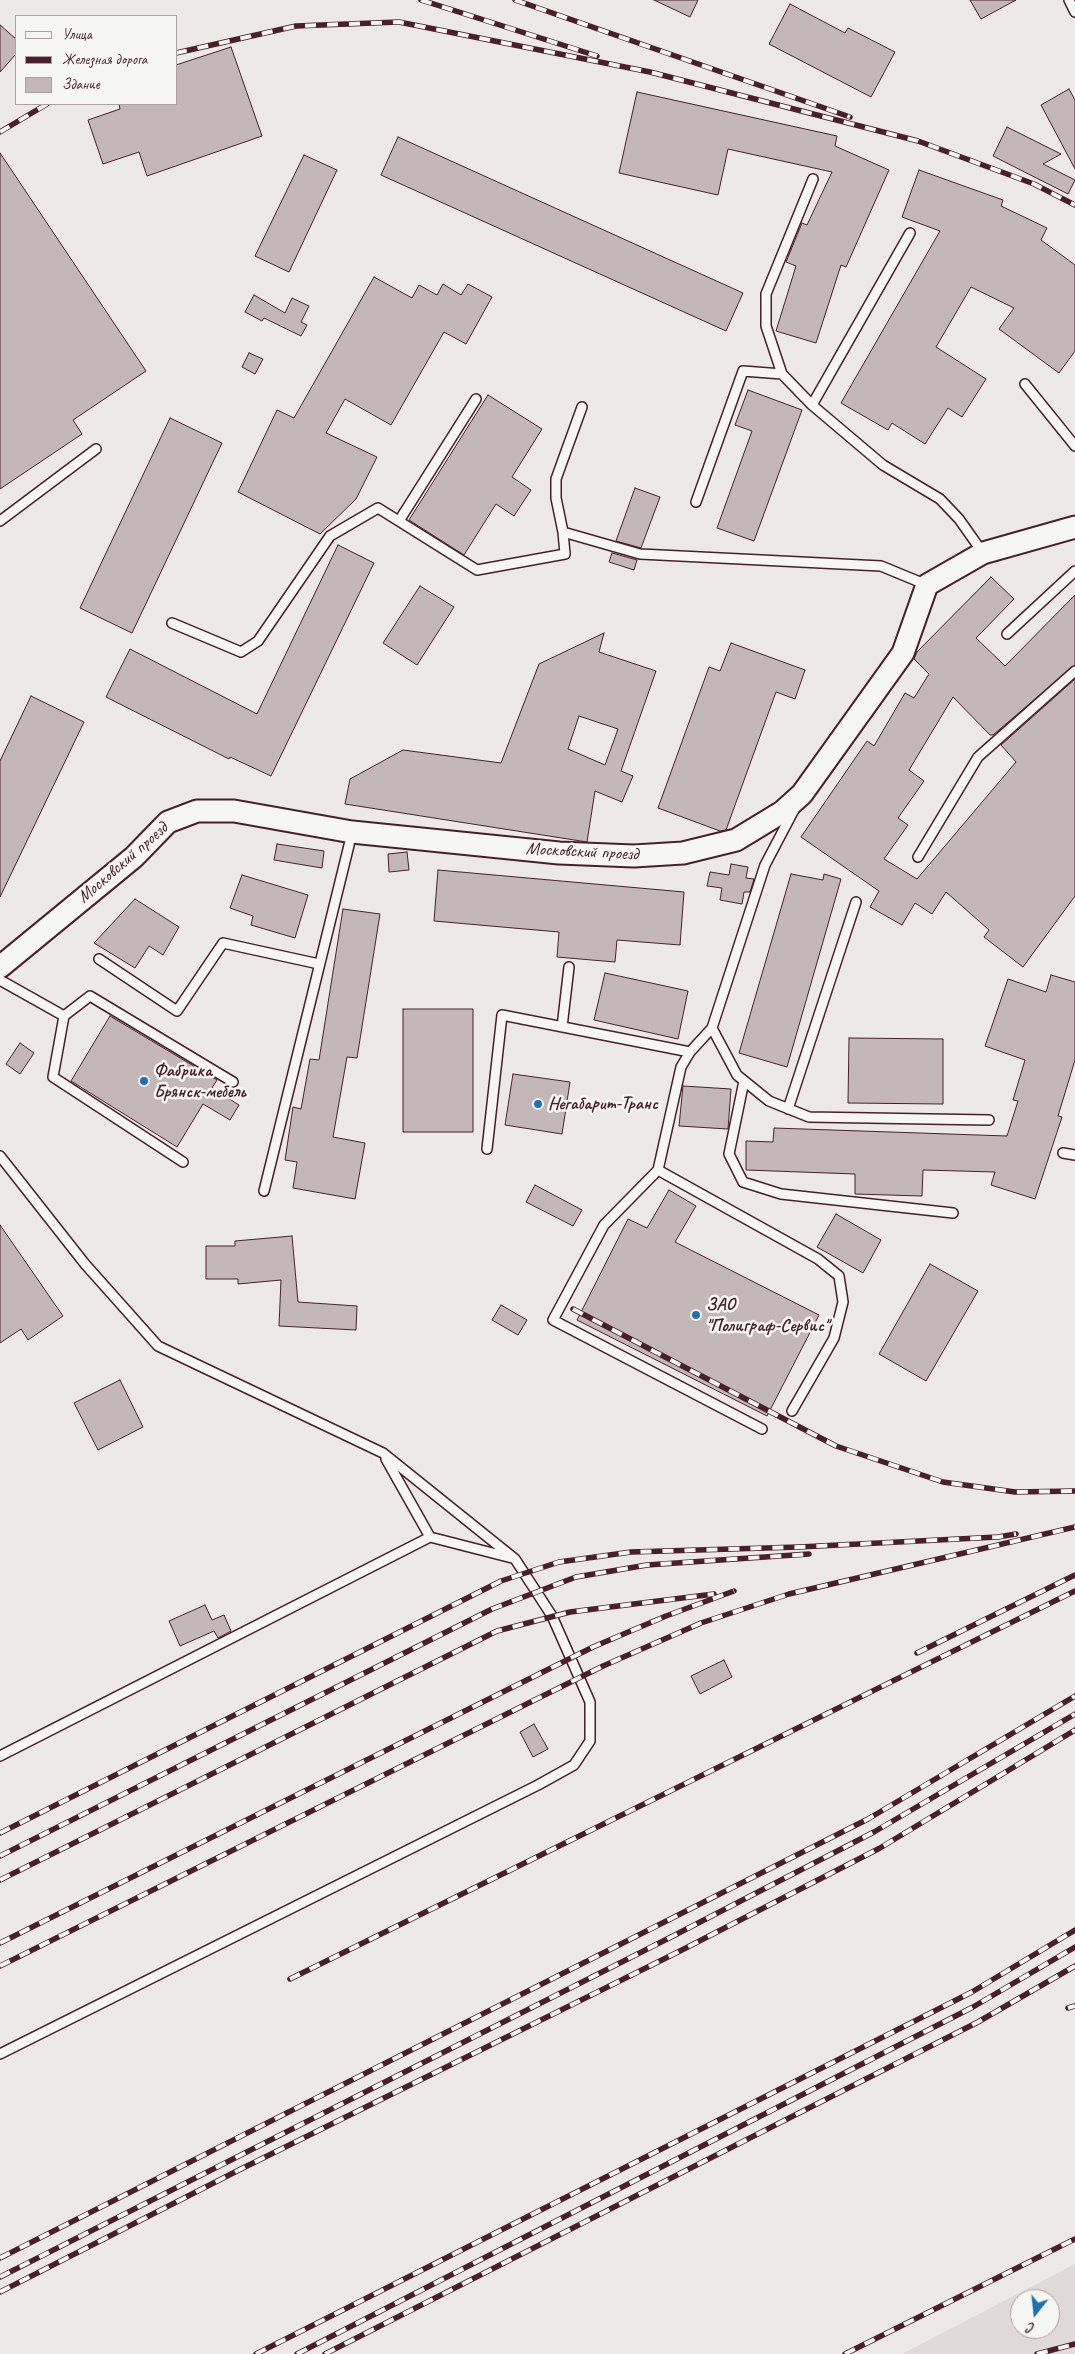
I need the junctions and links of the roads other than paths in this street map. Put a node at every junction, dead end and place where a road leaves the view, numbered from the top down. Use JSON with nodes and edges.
{"nodes":[{"id":1,"x":1069,"y":0,"type":"edge"},
{"id":2,"x":1075,"y":12,"type":"edge"},
{"id":3,"x":813,"y":179,"type":"dead end"},
{"id":4,"x":910,"y":234,"type":"dead end"},
{"id":5,"x":782,"y":374,"type":"junction"},
{"id":6,"x":1024,"y":384,"type":"dead end"},
{"id":7,"x":476,"y":399,"type":"dead end"},
{"id":8,"x":812,"y":405,"type":"junction"},
{"id":9,"x":582,"y":407,"type":"dead end"},
{"id":10,"x":1075,"y":446,"type":"edge"},
{"id":11,"x":96,"y":449,"type":"dead end"},
{"id":12,"x":696,"y":502,"type":"dead end"},
{"id":13,"x":0,"y":521,"type":"edge"},
{"id":14,"x":399,"y":521,"type":"junction"},
{"id":15,"x":1075,"y":527,"type":"edge"},
{"id":16,"x":564,"y":532,"type":"junction"},
{"id":17,"x":983,"y":554,"type":"junction"},
{"id":18,"x":1075,"y":571,"type":"edge"},
{"id":19,"x":927,"y":585,"type":"junction"},
{"id":20,"x":172,"y":623,"type":"dead end"},
{"id":21,"x":1007,"y":634,"type":"dead end"},
{"id":22,"x":1075,"y":671,"type":"edge"},
{"id":23,"x":802,"y":794,"type":"junction"},
{"id":24,"x":352,"y":832,"type":"junction"},
{"id":25,"x":918,"y":857,"type":"dead end"},
{"id":26,"x":856,"y":902,"type":"dead end"},
{"id":27,"x":99,"y":959,"type":"dead end"},
{"id":28,"x":320,"y":964,"type":"junction"},
{"id":29,"x":0,"y":967,"type":"edge"},
{"id":30,"x":569,"y":968,"type":"dead end"},
{"id":31,"x":0,"y":980,"type":"edge"},
{"id":32,"x":64,"y":1016,"type":"junction"},
{"id":33,"x":562,"y":1027,"type":"junction"},
{"id":34,"x":712,"y":1028,"type":"junction"},
{"id":35,"x":690,"y":1052,"type":"junction"},
{"id":36,"x":744,"y":1081,"type":"junction"},
{"id":37,"x":233,"y":1082,"type":"dead end"},
{"id":38,"x":788,"y":1109,"type":"junction"},
{"id":39,"x":989,"y":1120,"type":"dead end"},
{"id":40,"x":487,"y":1149,"type":"dead end"},
{"id":41,"x":1063,"y":1153,"type":"dead end"},
{"id":42,"x":1075,"y":1155,"type":"edge"},
{"id":43,"x":0,"y":1156,"type":"edge"},
{"id":44,"x":183,"y":1162,"type":"dead end"},
{"id":45,"x":658,"y":1170,"type":"junction"},
{"id":46,"x":264,"y":1191,"type":"dead end"},
{"id":47,"x":953,"y":1213,"type":"dead end"},
{"id":48,"x":792,"y":1411,"type":"dead end"},
{"id":49,"x":762,"y":1428,"type":"dead end"},
{"id":50,"x":382,"y":1453,"type":"junction"},
{"id":51,"x":430,"y":1537,"type":"junction"},
{"id":52,"x":515,"y":1559,"type":"junction"},
{"id":53,"x":0,"y":1756,"type":"edge"},
{"id":54,"x":0,"y":2054,"type":"edge"}],
"edges":[{"from":1,"to":2,"type":"lane"},
{"from":3,"to":5,"type":"lane"},
{"from":4,"to":8,"type":"lane"},
{"from":5,"to":8,"type":"lane"},
{"from":5,"to":12,"type":"lane"},
{"from":6,"to":10,"type":"lane"},
{"from":7,"to":14,"type":"lane"},
{"from":8,"to":17,"type":"lane"},
{"from":9,"to":16,"type":"lane"},
{"from":11,"to":13,"type":"lane"},
{"from":14,"to":16,"type":"lane"},
{"from":14,"to":20,"type":"lane"},
{"from":15,"to":17,"type":"street"},
{"from":16,"to":19,"type":"lane"},
{"from":17,"to":19,"type":"street"},
{"from":18,"to":21,"type":"lane"},
{"from":19,"to":23,"type":"street","name":"Московский проезд"},
{"from":22,"to":25,"type":"lane"},
{"from":23,"to":24,"type":"street","name":"Московский проезд"},
{"from":23,"to":34,"type":"lane"},
{"from":24,"to":28,"type":"lane"},
{"from":24,"to":29,"type":"street","name":"Московский проезд"},
{"from":26,"to":38,"type":"lane"},
{"from":27,"to":28,"type":"lane"},
{"from":28,"to":46,"type":"lane"},
{"from":30,"to":33,"type":"lane"},
{"from":31,"to":32,"type":"lane"},
{"from":32,"to":37,"type":"lane"},
{"from":32,"to":44,"type":"lane"},
{"from":33,"to":35,"type":"lane"},
{"from":33,"to":40,"type":"lane"},
{"from":34,"to":35,"type":"lane"},
{"from":34,"to":36,"type":"lane"},
{"from":35,"to":45,"type":"lane"},
{"from":36,"to":38,"type":"lane"},
{"from":36,"to":47,"type":"lane"},
{"from":38,"to":39,"type":"lane"},
{"from":41,"to":42,"type":"lane"},
{"from":43,"to":50,"type":"lane"},
{"from":45,"to":48,"type":"lane"},
{"from":45,"to":49,"type":"lane"},
{"from":50,"to":51,"type":"lane"},
{"from":50,"to":52,"type":"lane"},
{"from":51,"to":52,"type":"lane"},
{"from":51,"to":53,"type":"lane"},
{"from":52,"to":54,"type":"lane"}]}
